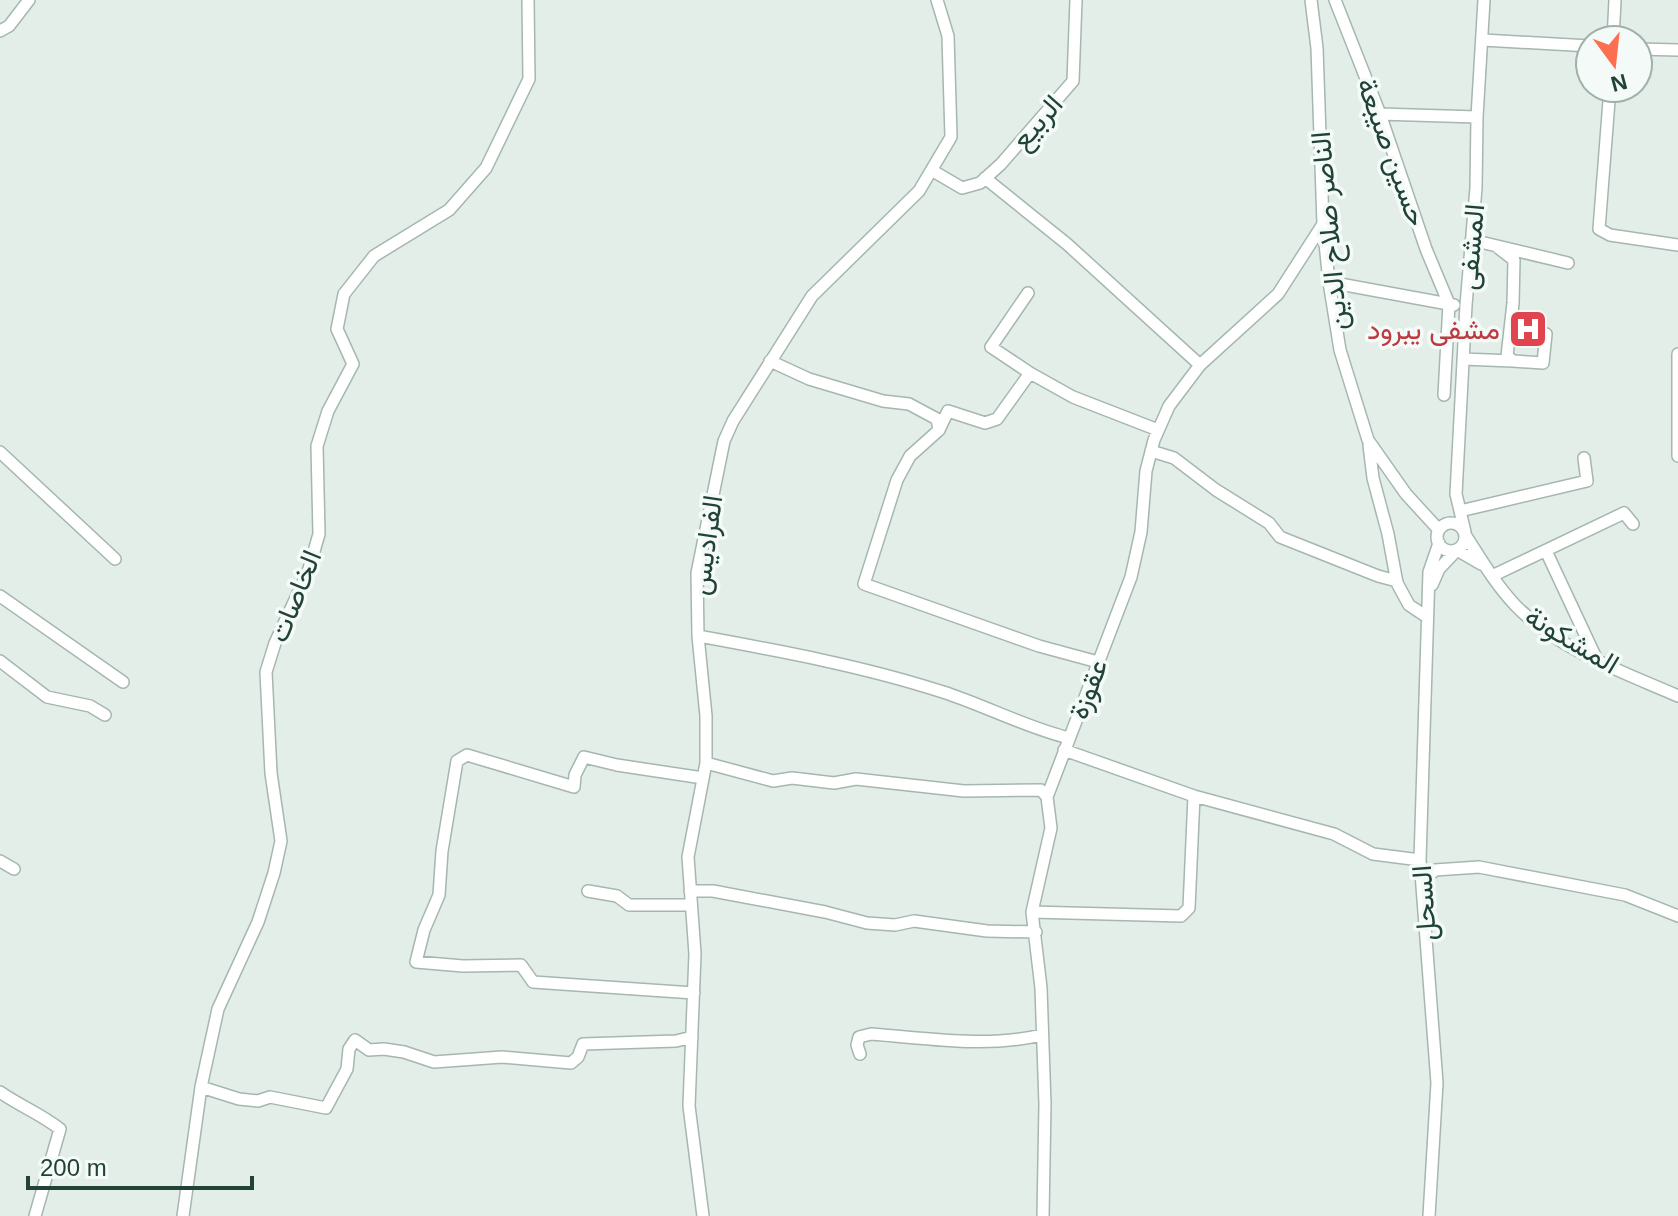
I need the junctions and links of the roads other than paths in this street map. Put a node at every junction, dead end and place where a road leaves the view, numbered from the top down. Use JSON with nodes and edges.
{"nodes":[{"id":1,"x":29,"y":0,"type":"edge"},
{"id":2,"x":528,"y":0,"type":"edge"},
{"id":3,"x":937,"y":0,"type":"edge"},
{"id":4,"x":1076,"y":0,"type":"edge"},
{"id":5,"x":1311,"y":0,"type":"edge"},
{"id":6,"x":1335,"y":0,"type":"edge"},
{"id":7,"x":1484,"y":0,"type":"edge"},
{"id":8,"x":1615,"y":0,"type":"edge"},
{"id":9,"x":1614,"y":24,"type":"edge"},
{"id":10,"x":0,"y":31,"type":"edge"},
{"id":11,"x":1483,"y":40,"type":"junction"},
{"id":12,"x":1574,"y":45,"type":"edge"},
{"id":13,"x":1654,"y":49,"type":"edge"},
{"id":14,"x":1678,"y":50,"type":"edge"},
{"id":15,"x":1609,"y":104,"type":"edge"},
{"id":16,"x":1380,"y":114,"type":"junction"},
{"id":17,"x":1477,"y":117,"type":"junction"},
{"id":18,"x":933,"y":171,"type":"junction"},
{"id":19,"x":985,"y":178,"type":"junction"},
{"id":20,"x":1323,"y":224,"type":"junction"},
{"id":21,"x":1472,"y":240,"type":"junction"},
{"id":22,"x":1678,"y":245,"type":"edge"},
{"id":23,"x":1496,"y":246,"type":"junction"},
{"id":24,"x":1568,"y":263,"type":"dead end"},
{"id":25,"x":1329,"y":282,"type":"junction"},
{"id":26,"x":1028,"y":293,"type":"dead end"},
{"id":27,"x":1449,"y":304,"type":"junction"},
{"id":28,"x":1466,"y":305,"type":"junction"},
{"id":29,"x":1546,"y":334,"type":"dead end"},
{"id":30,"x":1678,"y":354,"type":"edge"},
{"id":31,"x":1463,"y":359,"type":"junction"},
{"id":32,"x":770,"y":361,"type":"junction"},
{"id":33,"x":1513,"y":361,"type":"junction"},
{"id":34,"x":1200,"y":365,"type":"junction"},
{"id":35,"x":1030,"y":373,"type":"junction"},
{"id":36,"x":1444,"y":395,"type":"dead end"},
{"id":37,"x":939,"y":430,"type":"junction"},
{"id":38,"x":1158,"y":430,"type":"junction"},
{"id":39,"x":1368,"y":440,"type":"junction"},
{"id":40,"x":1151,"y":451,"type":"junction"},
{"id":41,"x":0,"y":452,"type":"edge"},
{"id":42,"x":1678,"y":456,"type":"edge"},
{"id":43,"x":1584,"y":458,"type":"dead end"},
{"id":44,"x":1456,"y":494,"type":"junction"},
{"id":45,"x":1460,"y":511,"type":"junction"},
{"id":46,"x":1633,"y":524,"type":"dead end"},
{"id":47,"x":1441,"y":528,"type":"junction"},
{"id":48,"x":1465,"y":534,"type":"junction"},
{"id":49,"x":1439,"y":543,"type":"junction"},
{"id":50,"x":1457,"y":550,"type":"junction"},
{"id":51,"x":1546,"y":551,"type":"junction"},
{"id":52,"x":115,"y":559,"type":"dead end"},
{"id":53,"x":1481,"y":564,"type":"junction"},
{"id":54,"x":1492,"y":576,"type":"junction"},
{"id":55,"x":1397,"y":581,"type":"junction"},
{"id":56,"x":1430,"y":589,"type":"junction"},
{"id":57,"x":0,"y":596,"type":"edge"},
{"id":58,"x":1427,"y":617,"type":"junction"},
{"id":59,"x":698,"y":636,"type":"junction"},
{"id":60,"x":1598,"y":660,"type":"junction"},
{"id":61,"x":0,"y":661,"type":"edge"},
{"id":62,"x":1098,"y":662,"type":"junction"},
{"id":63,"x":123,"y":682,"type":"dead end"},
{"id":64,"x":1678,"y":696,"type":"edge"},
{"id":65,"x":105,"y":715,"type":"dead end"},
{"id":66,"x":1066,"y":744,"type":"junction"},
{"id":67,"x":706,"y":763,"type":"junction"},
{"id":68,"x":703,"y":778,"type":"junction"},
{"id":69,"x":1194,"y":796,"type":"junction"},
{"id":70,"x":1047,"y":797,"type":"junction"},
{"id":71,"x":1420,"y":860,"type":"junction"},
{"id":72,"x":0,"y":861,"type":"edge"},
{"id":73,"x":14,"y":869,"type":"dead end"},
{"id":74,"x":1422,"y":882,"type":"junction"},
{"id":75,"x":588,"y":891,"type":"dead end"},
{"id":76,"x":690,"y":891,"type":"junction"},
{"id":77,"x":691,"y":905,"type":"junction"},
{"id":78,"x":1032,"y":912,"type":"junction"},
{"id":79,"x":1678,"y":916,"type":"edge"},
{"id":80,"x":1036,"y":932,"type":"junction"},
{"id":81,"x":694,"y":993,"type":"junction"},
{"id":82,"x":1042,"y":1035,"type":"junction"},
{"id":83,"x":692,"y":1037,"type":"junction"},
{"id":84,"x":860,"y":1054,"type":"dead end"},
{"id":85,"x":201,"y":1087,"type":"junction"},
{"id":86,"x":0,"y":1092,"type":"edge"},
{"id":87,"x":35,"y":1216,"type":"edge"},
{"id":88,"x":183,"y":1216,"type":"edge"},
{"id":89,"x":703,"y":1216,"type":"edge"},
{"id":90,"x":1043,"y":1216,"type":"edge"},
{"id":91,"x":1429,"y":1216,"type":"edge"}],
"edges":[{"from":1,"to":10,"type":"street"},
{"from":2,"to":85,"type":"street","name":"الخاصات"},
{"from":3,"to":18,"type":"street","name":"الفراديس"},
{"from":4,"to":19,"type":"street","name":"الربيع"},
{"from":5,"to":20,"type":"street","name":"الناصر صلاح الدين"},
{"from":6,"to":16,"type":"street","name":"حسين صيبعة"},
{"from":7,"to":11,"type":"street","name":"المشفى"},
{"from":8,"to":9,"type":"street"},
{"from":11,"to":12,"type":"street"},
{"from":11,"to":17,"type":"street","name":"المشفى"},
{"from":13,"to":14,"type":"street"},
{"from":15,"to":22,"type":"street"},
{"from":16,"to":17,"type":"street"},
{"from":16,"to":27,"type":"street","name":"حسين صيبعة"},
{"from":17,"to":21,"type":"street","name":"المشفى"},
{"from":18,"to":19,"type":"street"},
{"from":18,"to":32,"type":"street","name":"الفراديس"},
{"from":19,"to":34,"type":"street"},
{"from":20,"to":25,"type":"street","name":"الناصر صلاح الدين"},
{"from":20,"to":34,"type":"street","name":"عقوزة"},
{"from":21,"to":23,"type":"street"},
{"from":21,"to":28,"type":"street","name":"المشفى"},
{"from":23,"to":24,"type":"street"},
{"from":23,"to":33,"type":"street"},
{"from":25,"to":27,"type":"street"},
{"from":25,"to":39,"type":"street","name":"الناصر صلاح الدين"},
{"from":26,"to":35,"type":"street"},
{"from":27,"to":28,"type":"street"},
{"from":27,"to":36,"type":"street"},
{"from":28,"to":31,"type":"street","name":"المشفى"},
{"from":29,"to":33,"type":"street"},
{"from":30,"to":42,"type":"street"},
{"from":31,"to":33,"type":"street"},
{"from":31,"to":44,"type":"street","name":"المشفى"},
{"from":32,"to":37,"type":"street"},
{"from":32,"to":59,"type":"street","name":"الفراديس"},
{"from":34,"to":38,"type":"street","name":"عقوزة"},
{"from":35,"to":37,"type":"street"},
{"from":35,"to":38,"type":"street"},
{"from":37,"to":62,"type":"street"},
{"from":38,"to":40,"type":"street","name":"عقوزة"},
{"from":39,"to":47,"type":"street","name":"الناصر صلاح الدين"},
{"from":39,"to":55,"type":"street"},
{"from":40,"to":55,"type":"street"},
{"from":40,"to":62,"type":"street","name":"عقوزة"},
{"from":41,"to":52,"type":"street"},
{"from":43,"to":45,"type":"street"},
{"from":44,"to":45,"type":"street"},
{"from":44,"to":47,"type":"street"},
{"from":45,"to":48,"type":"street"},
{"from":46,"to":51,"type":"street"},
{"from":47,"to":48,"type":"street"},
{"from":47,"to":49,"type":"street"},
{"from":48,"to":50,"type":"street"},
{"from":48,"to":53,"type":"street"},
{"from":49,"to":50,"type":"street"},
{"from":49,"to":56,"type":"street","name":"السحل"},
{"from":50,"to":53,"type":"street"},
{"from":50,"to":56,"type":"street"},
{"from":51,"to":54,"type":"street"},
{"from":51,"to":60,"type":"street"},
{"from":53,"to":54,"type":"street","name":"المشكونة"},
{"from":54,"to":60,"type":"street","name":"المشكونة"},
{"from":55,"to":58,"type":"street"},
{"from":56,"to":58,"type":"street","name":"السحل"},
{"from":57,"to":63,"type":"street"},
{"from":58,"to":71,"type":"street","name":"السحل"},
{"from":59,"to":66,"type":"street"},
{"from":59,"to":67,"type":"street","name":"الفراديس"},
{"from":60,"to":64,"type":"street","name":"المشكونة"},
{"from":61,"to":65,"type":"street"},
{"from":62,"to":66,"type":"street","name":"عقوزة"},
{"from":66,"to":69,"type":"street"},
{"from":66,"to":70,"type":"street","name":"عقوزة"},
{"from":67,"to":68,"type":"street","name":"الفراديس"},
{"from":67,"to":70,"type":"street"},
{"from":68,"to":76,"type":"street","name":"الفراديس"},
{"from":68,"to":81,"type":"street"},
{"from":69,"to":71,"type":"street"},
{"from":69,"to":78,"type":"street"},
{"from":70,"to":78,"type":"street","name":"عقوزة"},
{"from":71,"to":74,"type":"street","name":"السحل"},
{"from":72,"to":73,"type":"street"},
{"from":74,"to":79,"type":"street"},
{"from":74,"to":91,"type":"street","name":"السحل"},
{"from":75,"to":77,"type":"street"},
{"from":76,"to":77,"type":"street","name":"الفراديس"},
{"from":76,"to":80,"type":"street"},
{"from":77,"to":81,"type":"street","name":"الفراديس"},
{"from":78,"to":80,"type":"street","name":"عقوزة"},
{"from":80,"to":82,"type":"street","name":"عقوزة"},
{"from":81,"to":83,"type":"street","name":"الفراديس"},
{"from":82,"to":84,"type":"street"},
{"from":82,"to":90,"type":"street","name":"عقوزة"},
{"from":83,"to":85,"type":"street"},
{"from":83,"to":89,"type":"street","name":"الفراديس"},
{"from":85,"to":88,"type":"street","name":"الخاصات"},
{"from":86,"to":87,"type":"street"}]}
